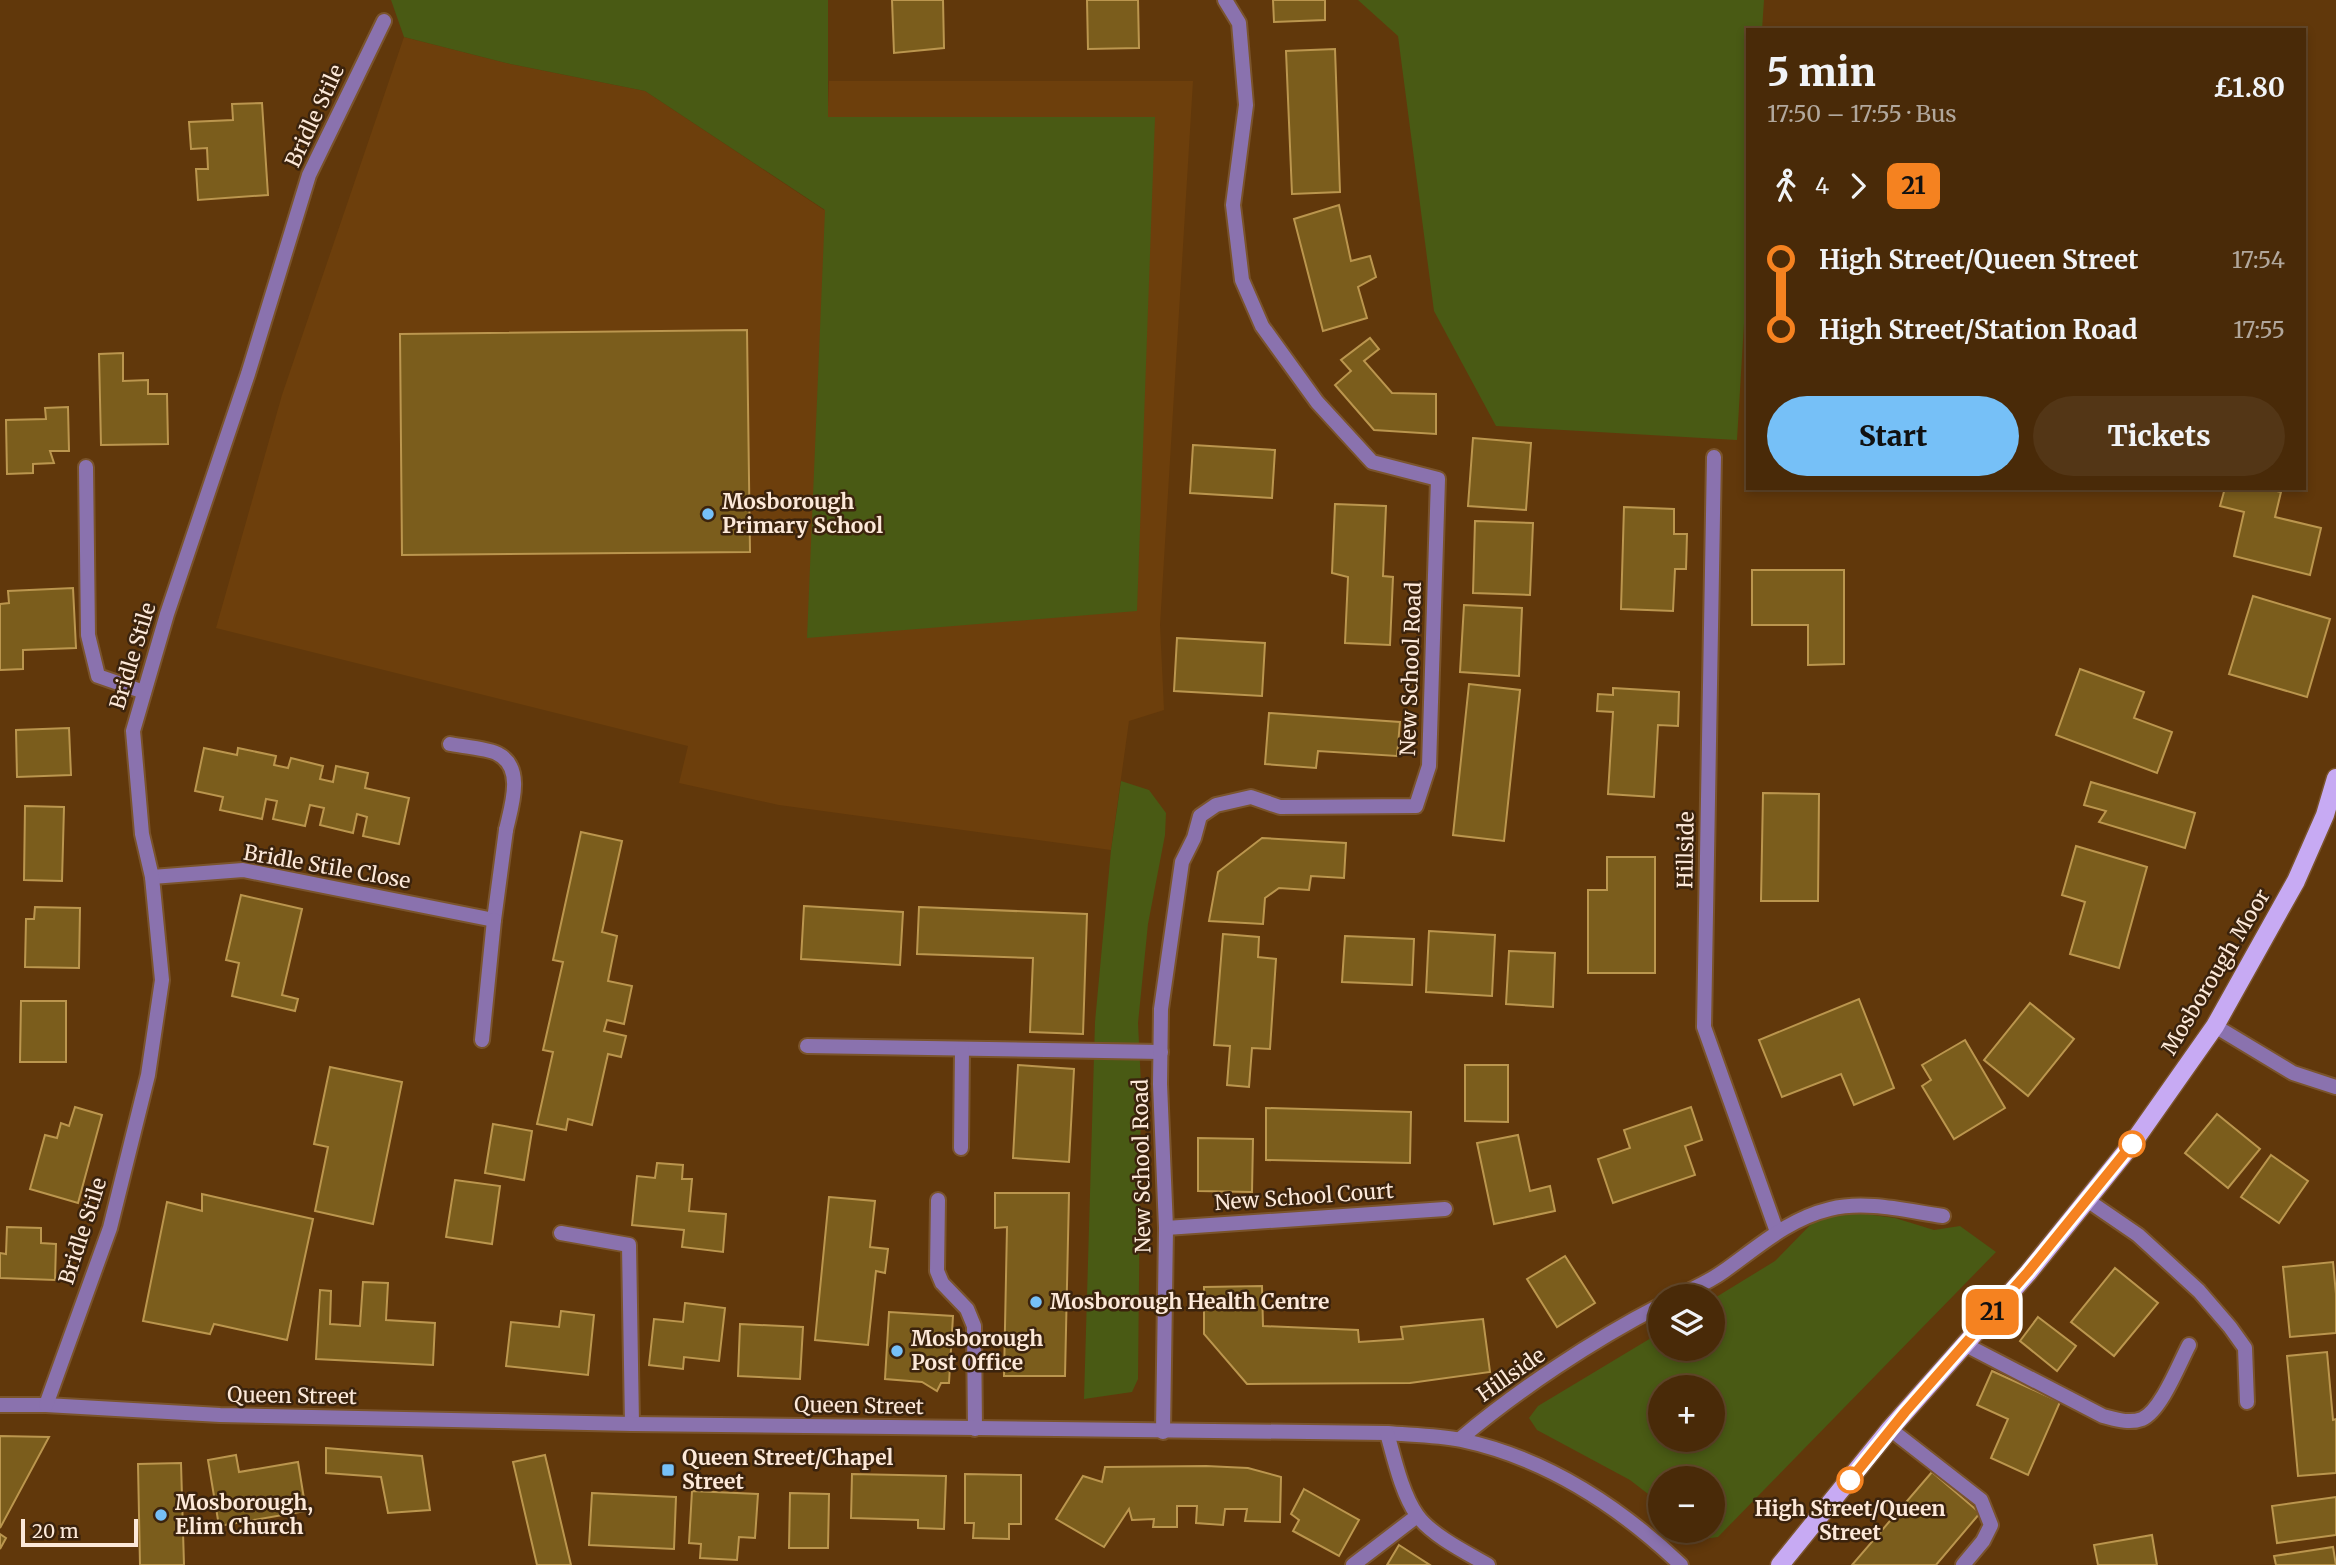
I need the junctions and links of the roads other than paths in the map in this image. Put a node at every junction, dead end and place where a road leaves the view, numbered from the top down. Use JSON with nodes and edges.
{"nodes":[{"id":1,"x":1225,"y":0,"type":"edge"},
{"id":2,"x":384,"y":21,"type":"dead end"},
{"id":3,"x":1714,"y":457,"type":"dead end"},
{"id":4,"x":86,"y":467,"type":"dead end"},
{"id":5,"x":144,"y":692,"type":"junction"},
{"id":6,"x":450,"y":744,"type":"dead end"},
{"id":7,"x":2336,"y":778,"type":"edge"},
{"id":8,"x":152,"y":877,"type":"junction"},
{"id":9,"x":494,"y":920,"type":"junction"},
{"id":10,"x":2215,"y":1026,"type":"junction"},
{"id":11,"x":482,"y":1040,"type":"dead end"},
{"id":12,"x":807,"y":1046,"type":"dead end"},
{"id":13,"x":962,"y":1049,"type":"junction"},
{"id":14,"x":1161,"y":1052,"type":"junction"},
{"id":15,"x":2336,"y":1087,"type":"edge"},
{"id":16,"x":961,"y":1148,"type":"dead end"},
{"id":17,"x":938,"y":1200,"type":"dead end"},
{"id":18,"x":2087,"y":1200,"type":"junction"},
{"id":19,"x":1445,"y":1209,"type":"dead end"},
{"id":20,"x":1943,"y":1216,"type":"dead end"},
{"id":21,"x":1166,"y":1228,"type":"junction"},
{"id":22,"x":1777,"y":1232,"type":"junction"},
{"id":23,"x":561,"y":1233,"type":"dead end"},
{"id":24,"x":1700,"y":1284,"type":"edge"},
{"id":25,"x":1648,"y":1312,"type":"edge"},
{"id":26,"x":1964,"y":1344,"type":"junction"},
{"id":27,"x":2189,"y":1345,"type":"dead end"},
{"id":28,"x":2247,"y":1402,"type":"dead end"},
{"id":29,"x":0,"y":1405,"type":"edge"},
{"id":30,"x":46,"y":1405,"type":"junction"},
{"id":31,"x":632,"y":1424,"type":"junction"},
{"id":32,"x":975,"y":1429,"type":"junction"},
{"id":33,"x":1890,"y":1430,"type":"junction"},
{"id":34,"x":1163,"y":1432,"type":"junction"},
{"id":35,"x":1387,"y":1433,"type":"junction"},
{"id":36,"x":1460,"y":1440,"type":"junction"},
{"id":37,"x":1417,"y":1516,"type":"junction"},
{"id":38,"x":1353,"y":1565,"type":"edge"},
{"id":39,"x":1488,"y":1565,"type":"edge"},
{"id":40,"x":1681,"y":1565,"type":"edge"},
{"id":41,"x":1780,"y":1565,"type":"edge"},
{"id":42,"x":1963,"y":1565,"type":"edge"}],
"edges":[{"from":1,"to":14,"type":"street","name":"New School Road"},
{"from":2,"to":5,"type":"street","name":"Bridle Stile"},
{"from":3,"to":22,"type":"street","name":"Hillside"},
{"from":4,"to":5,"type":"street"},
{"from":5,"to":8,"type":"street","name":"Bridle Stile"},
{"from":6,"to":9,"type":"street"},
{"from":7,"to":10,"type":"main road","name":"Mosborough Moor"},
{"from":8,"to":9,"type":"street","name":"Bridle Stile Close"},
{"from":8,"to":30,"type":"street","name":"Bridle Stile"},
{"from":9,"to":11,"type":"street"},
{"from":10,"to":15,"type":"street"},
{"from":10,"to":18,"type":"main road","name":"Mosborough Moor"},
{"from":12,"to":13,"type":"street"},
{"from":13,"to":14,"type":"street"},
{"from":13,"to":16,"type":"street"},
{"from":14,"to":21,"type":"street","name":"New School Road"},
{"from":17,"to":32,"type":"street"},
{"from":18,"to":26,"type":"main road","name":"Mosborough Moor"},
{"from":18,"to":28,"type":"street"},
{"from":19,"to":21,"type":"street","name":"New School Court"},
{"from":20,"to":22,"type":"street"},
{"from":21,"to":34,"type":"street","name":"New School Road"},
{"from":22,"to":24,"type":"street"},
{"from":23,"to":31,"type":"street"},
{"from":25,"to":36,"type":"street","name":"Hillside"},
{"from":26,"to":27,"type":"street"},
{"from":26,"to":33,"type":"main road","name":"Mosborough Moor"},
{"from":29,"to":30,"type":"street","name":"Queen Street"},
{"from":30,"to":31,"type":"street","name":"Queen Street"},
{"from":31,"to":32,"type":"street","name":"Queen Street"},
{"from":32,"to":34,"type":"street","name":"Queen Street"},
{"from":33,"to":41,"type":"main road","name":"Mosborough Moor"},
{"from":33,"to":42,"type":"street"},
{"from":34,"to":35,"type":"street","name":"Queen Street"},
{"from":35,"to":36,"type":"street","name":"Queen Street"},
{"from":35,"to":37,"type":"street"},
{"from":36,"to":40,"type":"street","name":"Queen Street"},
{"from":37,"to":38,"type":"street"},
{"from":37,"to":39,"type":"street"}]}
